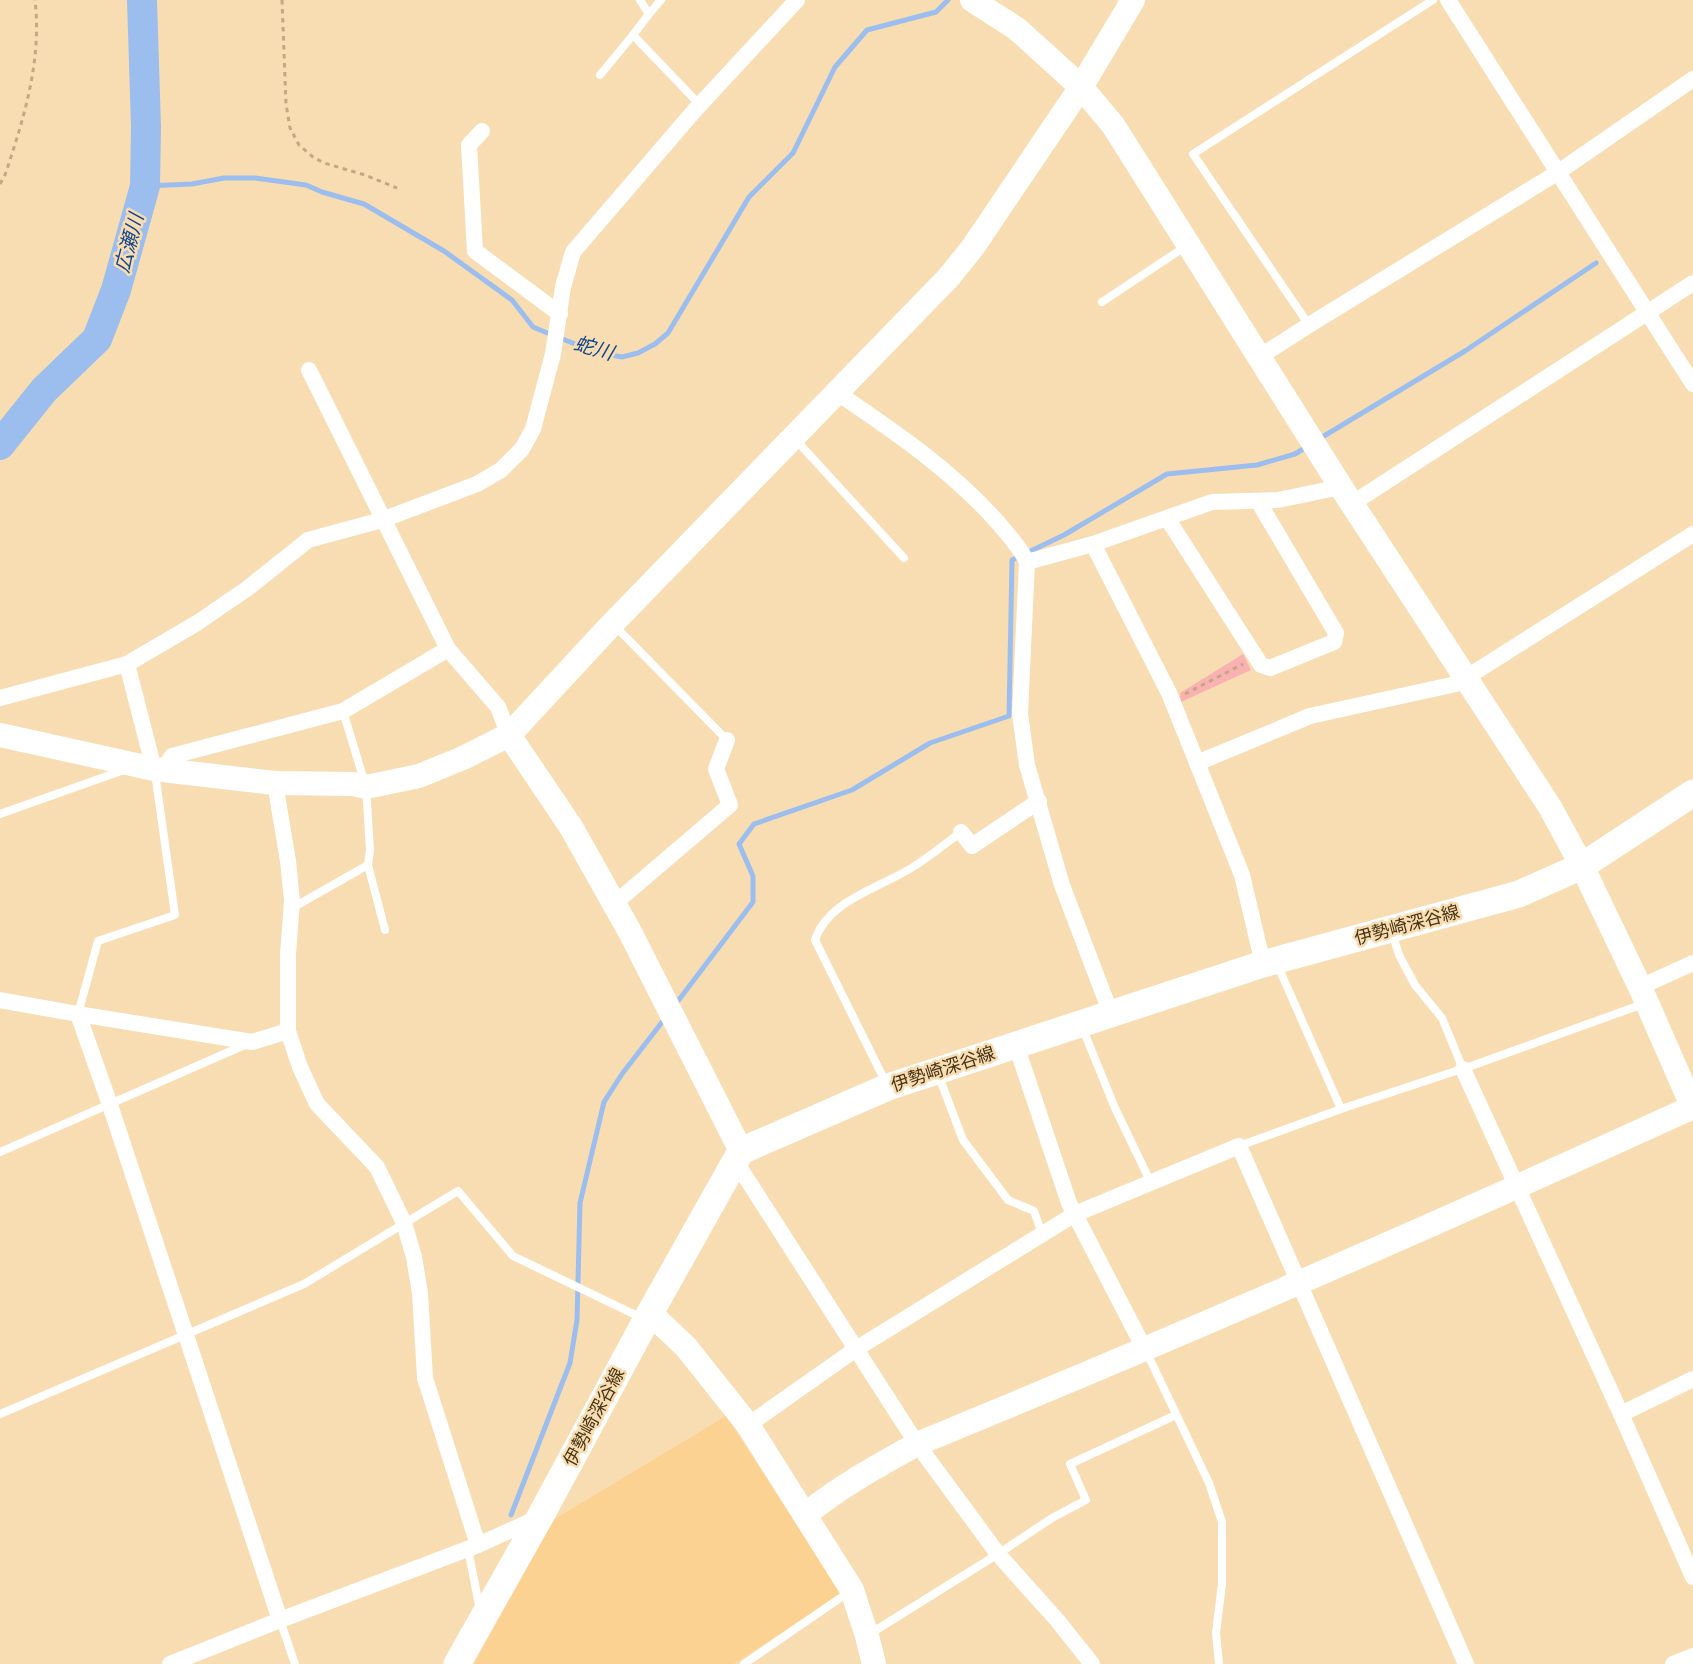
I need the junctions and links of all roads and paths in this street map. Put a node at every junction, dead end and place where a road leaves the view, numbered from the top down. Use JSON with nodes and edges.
{"nodes":[{"id":1,"x":35,"y":0,"type":"edge"},
{"id":2,"x":282,"y":0,"type":"edge"},
{"id":3,"x":640,"y":0,"type":"edge"},
{"id":4,"x":661,"y":0,"type":"edge"},
{"id":5,"x":797,"y":0,"type":"edge"},
{"id":6,"x":972,"y":0,"type":"edge"},
{"id":7,"x":1133,"y":0,"type":"edge"},
{"id":8,"x":1433,"y":0,"type":"edge"},
{"id":9,"x":1448,"y":0,"type":"edge"},
{"id":10,"x":649,"y":14,"type":"junction"},
{"id":11,"x":633,"y":34,"type":"junction"},
{"id":12,"x":600,"y":75,"type":"dead end"},
{"id":13,"x":1693,"y":79,"type":"edge"},
{"id":14,"x":1082,"y":87,"type":"junction"},
{"id":15,"x":700,"y":105,"type":"junction"},
{"id":16,"x":482,"y":130,"type":"dead end"},
{"id":17,"x":1557,"y":173,"type":"junction"},
{"id":18,"x":0,"y":184,"type":"edge"},
{"id":19,"x":397,"y":188,"type":"dead end"},
{"id":20,"x":1188,"y":244,"type":"junction"},
{"id":21,"x":1693,"y":284,"type":"edge"},
{"id":22,"x":1102,"y":302,"type":"dead end"},
{"id":23,"x":1647,"y":313,"type":"junction"},
{"id":24,"x":561,"y":314,"type":"junction"},
{"id":25,"x":1309,"y":325,"type":"junction"},
{"id":26,"x":1259,"y":357,"type":"junction"},
{"id":27,"x":309,"y":370,"type":"dead end"},
{"id":28,"x":1693,"y":384,"type":"edge"},
{"id":29,"x":836,"y":392,"type":"junction"},
{"id":30,"x":793,"y":436,"type":"junction"},
{"id":31,"x":1347,"y":495,"type":"junction"},
{"id":32,"x":1257,"y":501,"type":"junction"},
{"id":33,"x":1167,"y":518,"type":"junction"},
{"id":34,"x":382,"y":520,"type":"junction"},
{"id":35,"x":1693,"y":534,"type":"edge"},
{"id":36,"x":1093,"y":544,"type":"junction"},
{"id":37,"x":904,"y":558,"type":"dead end"},
{"id":38,"x":1027,"y":561,"type":"junction"},
{"id":39,"x":612,"y":624,"type":"junction"},
{"id":40,"x":448,"y":649,"type":"junction"},
{"id":41,"x":1256,"y":658,"type":"junction"},
{"id":42,"x":127,"y":664,"type":"junction"},
{"id":43,"x":1467,"y":677,"type":"junction"},
{"id":44,"x":0,"y":698,"type":"edge"},
{"id":45,"x":1172,"y":701,"type":"junction"},
{"id":46,"x":343,"y":711,"type":"junction"},
{"id":47,"x":0,"y":735,"type":"edge"},
{"id":48,"x":509,"y":735,"type":"junction"},
{"id":49,"x":727,"y":740,"type":"joint"},
{"id":50,"x":1197,"y":763,"type":"junction"},
{"id":51,"x":152,"y":768,"type":"junction"},
{"id":52,"x":275,"y":783,"type":"junction"},
{"id":53,"x":366,"y":788,"type":"junction"},
{"id":54,"x":1693,"y":793,"type":"edge"},
{"id":55,"x":1038,"y":801,"type":"junction"},
{"id":56,"x":0,"y":814,"type":"edge"},
{"id":57,"x":961,"y":832,"type":"joint"},
{"id":58,"x":368,"y":865,"type":"junction"},
{"id":59,"x":1582,"y":866,"type":"junction"},
{"id":60,"x":614,"y":904,"type":"junction"},
{"id":61,"x":291,"y":909,"type":"junction"},
{"id":62,"x":1391,"y":929,"type":"junction"},
{"id":63,"x":386,"y":930,"type":"dead end"},
{"id":64,"x":1270,"y":962,"type":"junction"},
{"id":65,"x":1693,"y":963,"type":"edge"},
{"id":66,"x":1643,"y":995,"type":"junction"},
{"id":67,"x":0,"y":1000,"type":"edge"},
{"id":68,"x":78,"y":1014,"type":"junction"},
{"id":69,"x":1111,"y":1014,"type":"junction"},
{"id":70,"x":1081,"y":1024,"type":"junction"},
{"id":71,"x":288,"y":1030,"type":"junction"},
{"id":72,"x":252,"y":1042,"type":"junction"},
{"id":73,"x":1017,"y":1045,"type":"junction"},
{"id":74,"x":1463,"y":1069,"type":"junction"},
{"id":75,"x":937,"y":1071,"type":"junction"},
{"id":76,"x":888,"y":1087,"type":"junction"},
{"id":77,"x":110,"y":1105,"type":"junction"},
{"id":78,"x":1693,"y":1107,"type":"edge"},
{"id":79,"x":1341,"y":1109,"type":"junction"},
{"id":80,"x":1239,"y":1146,"type":"junction"},
{"id":81,"x":0,"y":1152,"type":"edge"},
{"id":82,"x":739,"y":1156,"type":"junction"},
{"id":83,"x":1150,"y":1181,"type":"junction"},
{"id":84,"x":1516,"y":1188,"type":"junction"},
{"id":85,"x":1075,"y":1214,"type":"junction"},
{"id":86,"x":404,"y":1223,"type":"junction"},
{"id":87,"x":1042,"y":1234,"type":"junction"},
{"id":88,"x":1299,"y":1283,"type":"junction"},
{"id":89,"x":648,"y":1316,"type":"junction"},
{"id":90,"x":185,"y":1334,"type":"junction"},
{"id":91,"x":856,"y":1349,"type":"junction"},
{"id":92,"x":1145,"y":1350,"type":"junction"},
{"id":93,"x":1693,"y":1379,"type":"edge"},
{"id":94,"x":1621,"y":1413,"type":"junction"},
{"id":95,"x":0,"y":1414,"type":"edge"},
{"id":96,"x":1176,"y":1415,"type":"junction"},
{"id":97,"x":748,"y":1425,"type":"junction"},
{"id":98,"x":917,"y":1444,"type":"junction"},
{"id":99,"x":805,"y":1515,"type":"junction"},
{"id":100,"x":540,"y":1517,"type":"junction"},
{"id":101,"x":473,"y":1547,"type":"junction"},
{"id":102,"x":998,"y":1554,"type":"junction"},
{"id":103,"x":1693,"y":1577,"type":"edge"},
{"id":104,"x":852,"y":1590,"type":"junction"},
{"id":105,"x":280,"y":1620,"type":"junction"},
{"id":106,"x":482,"y":1621,"type":"junction"},
{"id":107,"x":867,"y":1636,"type":"junction"},
{"id":108,"x":1693,"y":1656,"type":"edge"},
{"id":109,"x":170,"y":1664,"type":"edge"},
{"id":110,"x":295,"y":1664,"type":"edge"},
{"id":111,"x":458,"y":1664,"type":"edge"},
{"id":112,"x":744,"y":1664,"type":"edge"},
{"id":113,"x":874,"y":1664,"type":"edge"},
{"id":114,"x":1092,"y":1664,"type":"edge"},
{"id":115,"x":1219,"y":1664,"type":"edge"},
{"id":116,"x":1466,"y":1664,"type":"edge"},
{"id":117,"x":1673,"y":1664,"type":"edge"}],
"edges":[{"from":1,"to":18,"type":"path"},
{"from":2,"to":19,"type":"path"},
{"from":3,"to":10,"type":"lane"},
{"from":4,"to":10,"type":"lane"},
{"from":5,"to":15,"type":"street"},
{"from":6,"to":14,"type":"street"},
{"from":7,"to":14,"type":"street"},
{"from":8,"to":25,"type":"lane"},
{"from":9,"to":17,"type":"street"},
{"from":10,"to":11,"type":"lane"},
{"from":11,"to":12,"type":"lane"},
{"from":11,"to":15,"type":"lane"},
{"from":13,"to":17,"type":"street"},
{"from":14,"to":20,"type":"street"},
{"from":14,"to":29,"type":"street"},
{"from":15,"to":24,"type":"street"},
{"from":16,"to":24,"type":"street"},
{"from":17,"to":23,"type":"street"},
{"from":17,"to":25,"type":"street"},
{"from":20,"to":22,"type":"lane"},
{"from":20,"to":26,"type":"street"},
{"from":21,"to":23,"type":"street"},
{"from":23,"to":28,"type":"street"},
{"from":23,"to":31,"type":"street"},
{"from":24,"to":34,"type":"street"},
{"from":25,"to":26,"type":"street"},
{"from":26,"to":31,"type":"street"},
{"from":27,"to":34,"type":"street"},
{"from":29,"to":30,"type":"street"},
{"from":29,"to":38,"type":"street"},
{"from":30,"to":37,"type":"lane"},
{"from":30,"to":39,"type":"street"},
{"from":31,"to":32,"type":"street"},
{"from":31,"to":43,"type":"street"},
{"from":32,"to":33,"type":"street"},
{"from":32,"to":41,"type":"street"},
{"from":33,"to":36,"type":"street"},
{"from":33,"to":41,"type":"street"},
{"from":34,"to":40,"type":"street"},
{"from":34,"to":42,"type":"street"},
{"from":35,"to":43,"type":"street"},
{"from":36,"to":38,"type":"street"},
{"from":36,"to":45,"type":"street"},
{"from":38,"to":55,"type":"street"},
{"from":39,"to":48,"type":"street"},
{"from":39,"to":49,"type":"lane"},
{"from":40,"to":46,"type":"street"},
{"from":40,"to":48,"type":"street"},
{"from":41,"to":45,"type":"path"},
{"from":42,"to":44,"type":"street"},
{"from":42,"to":51,"type":"street"},
{"from":43,"to":50,"type":"street"},
{"from":43,"to":59,"type":"street"},
{"from":45,"to":50,"type":"street"},
{"from":46,"to":51,"type":"street"},
{"from":46,"to":53,"type":"lane"},
{"from":47,"to":51,"type":"street"},
{"from":48,"to":53,"type":"street"},
{"from":48,"to":60,"type":"street"},
{"from":49,"to":60,"type":"street"},
{"from":50,"to":64,"type":"street"},
{"from":51,"to":52,"type":"street"},
{"from":51,"to":56,"type":"lane"},
{"from":51,"to":68,"type":"lane"},
{"from":52,"to":53,"type":"street"},
{"from":52,"to":61,"type":"street"},
{"from":53,"to":58,"type":"lane"},
{"from":54,"to":59,"type":"main road","name":"伊勢崎深谷線"},
{"from":55,"to":57,"type":"street"},
{"from":55,"to":69,"type":"street"},
{"from":57,"to":76,"type":"lane"},
{"from":58,"to":61,"type":"lane"},
{"from":58,"to":63,"type":"lane"},
{"from":59,"to":62,"type":"main road","name":"伊勢崎深谷線"},
{"from":59,"to":66,"type":"street"},
{"from":60,"to":82,"type":"street"},
{"from":61,"to":71,"type":"street"},
{"from":62,"to":64,"type":"main road","name":"伊勢崎深谷線"},
{"from":62,"to":74,"type":"lane"},
{"from":64,"to":69,"type":"main road","name":"伊勢崎深谷線"},
{"from":64,"to":79,"type":"lane"},
{"from":65,"to":66,"type":"street"},
{"from":66,"to":74,"type":"lane"},
{"from":66,"to":78,"type":"street"},
{"from":67,"to":68,"type":"street"},
{"from":68,"to":72,"type":"street"},
{"from":68,"to":77,"type":"street"},
{"from":69,"to":70,"type":"main road","name":"伊勢崎深谷線"},
{"from":70,"to":73,"type":"main road","name":"伊勢崎深谷線"},
{"from":70,"to":83,"type":"lane"},
{"from":71,"to":72,"type":"street"},
{"from":71,"to":86,"type":"street"},
{"from":72,"to":77,"type":"lane"},
{"from":73,"to":75,"type":"main road","name":"伊勢崎深谷線"},
{"from":73,"to":85,"type":"street"},
{"from":74,"to":79,"type":"lane"},
{"from":74,"to":84,"type":"street"},
{"from":75,"to":76,"type":"main road","name":"伊勢崎深谷線"},
{"from":75,"to":87,"type":"lane"},
{"from":76,"to":82,"type":"main road","name":"伊勢崎深谷線"},
{"from":77,"to":81,"type":"lane"},
{"from":77,"to":90,"type":"street"},
{"from":78,"to":84,"type":"street"},
{"from":79,"to":80,"type":"lane"},
{"from":80,"to":83,"type":"street"},
{"from":80,"to":88,"type":"street"},
{"from":82,"to":89,"type":"main road","name":"伊勢崎深谷線"},
{"from":82,"to":91,"type":"street"},
{"from":83,"to":85,"type":"street"},
{"from":84,"to":88,"type":"street"},
{"from":84,"to":94,"type":"street"},
{"from":85,"to":87,"type":"street"},
{"from":85,"to":92,"type":"street"},
{"from":86,"to":89,"type":"lane"},
{"from":86,"to":90,"type":"lane"},
{"from":86,"to":101,"type":"street"},
{"from":87,"to":91,"type":"street"},
{"from":88,"to":92,"type":"street"},
{"from":88,"to":116,"type":"street"},
{"from":89,"to":97,"type":"street"},
{"from":89,"to":100,"type":"main road","name":"伊勢崎深谷線"},
{"from":90,"to":95,"type":"lane"},
{"from":90,"to":105,"type":"street"},
{"from":91,"to":97,"type":"street"},
{"from":91,"to":98,"type":"street"},
{"from":92,"to":96,"type":"lane"},
{"from":92,"to":98,"type":"street"},
{"from":93,"to":94,"type":"street"},
{"from":94,"to":103,"type":"street"},
{"from":96,"to":102,"type":"lane"},
{"from":96,"to":115,"type":"lane"},
{"from":97,"to":99,"type":"street"},
{"from":98,"to":99,"type":"street"},
{"from":98,"to":102,"type":"street"},
{"from":99,"to":104,"type":"street"},
{"from":100,"to":101,"type":"street"},
{"from":100,"to":106,"type":"main road","name":"伊勢崎深谷線"},
{"from":101,"to":105,"type":"street"},
{"from":101,"to":106,"type":"lane"},
{"from":102,"to":107,"type":"lane"},
{"from":102,"to":114,"type":"street"},
{"from":104,"to":107,"type":"street"},
{"from":104,"to":112,"type":"lane"},
{"from":105,"to":109,"type":"street"},
{"from":105,"to":110,"type":"lane"},
{"from":106,"to":111,"type":"main road","name":"伊勢崎深谷線"},
{"from":107,"to":113,"type":"street"},
{"from":108,"to":117,"type":"street"}]}
